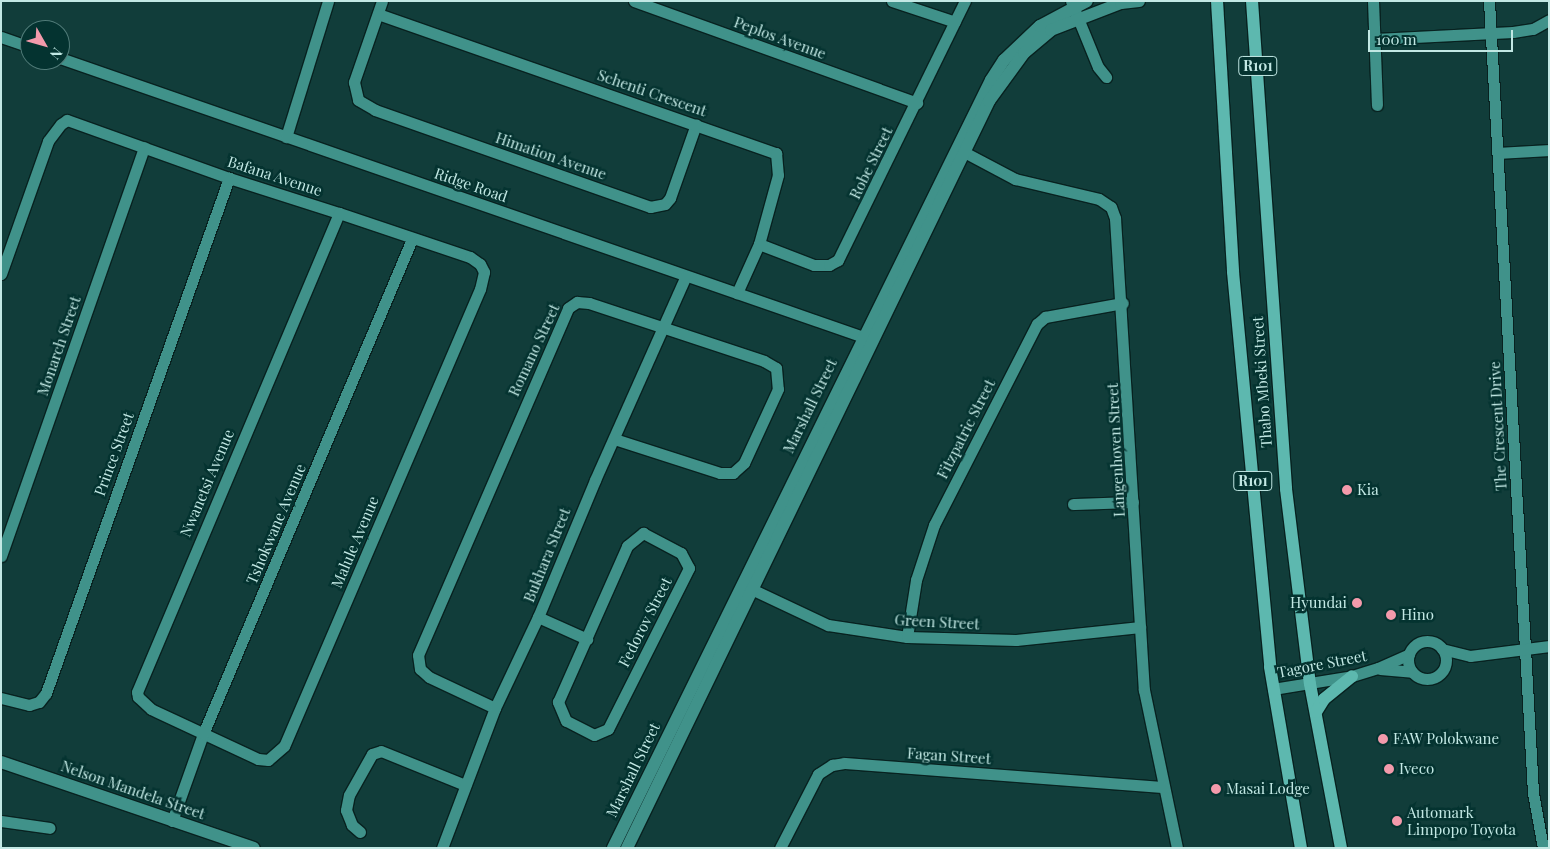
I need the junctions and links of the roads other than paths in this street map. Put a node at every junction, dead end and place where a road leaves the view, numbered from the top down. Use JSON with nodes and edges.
{"nodes":[{"id":1,"x":328,"y":1,"type":"edge"},
{"id":2,"x":382,"y":1,"type":"edge"},
{"id":3,"x":634,"y":1,"type":"edge"},
{"id":4,"x":892,"y":1,"type":"edge"},
{"id":5,"x":965,"y":1,"type":"edge"},
{"id":6,"x":1087,"y":1,"type":"edge"},
{"id":7,"x":1139,"y":1,"type":"edge"},
{"id":8,"x":1218,"y":1,"type":"edge"},
{"id":9,"x":1252,"y":1,"type":"edge"},
{"id":10,"x":1373,"y":1,"type":"edge"},
{"id":11,"x":1489,"y":1,"type":"edge"},
{"id":12,"x":1073,"y":9,"type":"edge"},
{"id":13,"x":378,"y":14,"type":"junction"},
{"id":14,"x":1549,"y":20,"type":"edge"},
{"id":15,"x":955,"y":22,"type":"junction"},
{"id":16,"x":1491,"y":33,"type":"junction"},
{"id":17,"x":1,"y":37,"type":"edge"},
{"id":18,"x":1375,"y":39,"type":"junction"},
{"id":19,"x":20,"y":44,"type":"edge"},
{"id":20,"x":70,"y":61,"type":"edge"},
{"id":21,"x":1106,"y":77,"type":"dead end"},
{"id":22,"x":917,"y":102,"type":"junction"},
{"id":23,"x":1377,"y":105,"type":"dead end"},
{"id":24,"x":696,"y":124,"type":"junction"},
{"id":25,"x":286,"y":136,"type":"junction"},
{"id":26,"x":144,"y":147,"type":"junction"},
{"id":27,"x":1549,"y":150,"type":"edge"},
{"id":28,"x":964,"y":152,"type":"junction"},
{"id":29,"x":1498,"y":153,"type":"junction"},
{"id":30,"x":228,"y":178,"type":"junction"},
{"id":31,"x":339,"y":213,"type":"junction"},
{"id":32,"x":412,"y":239,"type":"junction"},
{"id":33,"x":758,"y":244,"type":"junction"},
{"id":34,"x":480,"y":264,"type":"joint"},
{"id":35,"x":1,"y":274,"type":"edge"},
{"id":36,"x":686,"y":276,"type":"junction"},
{"id":37,"x":737,"y":293,"type":"junction"},
{"id":38,"x":1123,"y":303,"type":"junction"},
{"id":39,"x":662,"y":327,"type":"junction"},
{"id":40,"x":867,"y":339,"type":"junction"},
{"id":41,"x":614,"y":439,"type":"junction"},
{"id":42,"x":1134,"y":502,"type":"junction"},
{"id":43,"x":1073,"y":504,"type":"dead end"},
{"id":44,"x":1,"y":556,"type":"edge"},
{"id":45,"x":747,"y":587,"type":"junction"},
{"id":46,"x":538,"y":617,"type":"junction"},
{"id":47,"x":1140,"y":627,"type":"junction"},
{"id":48,"x":907,"y":637,"type":"junction"},
{"id":49,"x":587,"y":639,"type":"junction"},
{"id":50,"x":1549,"y":646,"type":"edge"},
{"id":51,"x":1442,"y":649,"type":"junction"},
{"id":52,"x":1526,"y":651,"type":"junction"},
{"id":53,"x":1409,"y":654,"type":"junction"},
{"id":54,"x":1470,"y":656,"type":"junction"},
{"id":55,"x":1444,"y":667,"type":"junction"},
{"id":56,"x":1378,"y":668,"type":"junction"},
{"id":57,"x":1412,"y":672,"type":"junction"},
{"id":58,"x":1352,"y":676,"type":"junction"},
{"id":59,"x":1310,"y":684,"type":"junction"},
{"id":60,"x":1272,"y":689,"type":"junction"},
{"id":61,"x":1,"y":698,"type":"edge"},
{"id":62,"x":495,"y":708,"type":"junction"},
{"id":63,"x":1316,"y":712,"type":"junction"},
{"id":64,"x":203,"y":734,"type":"junction"},
{"id":65,"x":1,"y":762,"type":"edge"},
{"id":66,"x":465,"y":785,"type":"junction"},
{"id":67,"x":1163,"y":787,"type":"junction"},
{"id":68,"x":1,"y":821,"type":"edge"},
{"id":69,"x":172,"y":822,"type":"junction"},
{"id":70,"x":50,"y":828,"type":"dead end"},
{"id":71,"x":360,"y":832,"type":"dead end"},
{"id":72,"x":254,"y":848,"type":"edge"},
{"id":73,"x":442,"y":848,"type":"edge"},
{"id":74,"x":613,"y":848,"type":"edge"},
{"id":75,"x":627,"y":848,"type":"edge"},
{"id":76,"x":780,"y":848,"type":"edge"},
{"id":77,"x":1177,"y":848,"type":"edge"},
{"id":78,"x":1301,"y":848,"type":"edge"},
{"id":79,"x":1341,"y":848,"type":"edge"},
{"id":80,"x":1543,"y":848,"type":"edge"}],
"edges":[{"from":1,"to":25,"type":"street"},
{"from":2,"to":13,"type":"street"},
{"from":3,"to":22,"type":"street","name":"Peplos Avenue"},
{"from":4,"to":15,"type":"street"},
{"from":5,"to":15,"type":"street","name":"Robe Street"},
{"from":6,"to":12,"type":"street","name":"Marshall Street"},
{"from":7,"to":12,"type":"street","name":"Marshall Street"},
{"from":8,"to":60,"type":"main road","name":"Thabo Mbeki Street","number":"R101"},
{"from":9,"to":59,"type":"main road","name":"Thabo Mbeki Street","number":"R101"},
{"from":10,"to":18,"type":"street"},
{"from":11,"to":16,"type":"street","name":"The Crescent Drive"},
{"from":12,"to":21,"type":"street"},
{"from":12,"to":28,"type":"street","name":"Marshall Street"},
{"from":12,"to":40,"type":"street","name":"Marshall Street"},
{"from":13,"to":24,"type":"street","name":"Schenti Crescent"},
{"from":13,"to":24,"type":"street","name":"Himation Avenue"},
{"from":14,"to":16,"type":"street"},
{"from":15,"to":22,"type":"street","name":"Robe Street"},
{"from":16,"to":18,"type":"street"},
{"from":16,"to":29,"type":"street","name":"The Crescent Drive"},
{"from":17,"to":19,"type":"street"},
{"from":18,"to":23,"type":"street"},
{"from":20,"to":25,"type":"street","name":"Ridge Road"},
{"from":22,"to":33,"type":"street","name":"Robe Street"},
{"from":24,"to":33,"type":"street","name":"Schenti Crescent"},
{"from":25,"to":36,"type":"street","name":"Ridge Road"},
{"from":26,"to":30,"type":"street","name":"Bafana Avenue"},
{"from":26,"to":35,"type":"street","name":"Bafana Avenue"},
{"from":26,"to":44,"type":"street","name":"Monarch Street"},
{"from":27,"to":29,"type":"street"},
{"from":28,"to":38,"type":"street","name":"Langenhoven Street"},
{"from":28,"to":40,"type":"street","name":"Marshall Street"},
{"from":29,"to":52,"type":"street","name":"The Crescent Drive"},
{"from":30,"to":31,"type":"street","name":"Bafana Avenue"},
{"from":30,"to":61,"type":"street","name":"Prince Street"},
{"from":31,"to":32,"type":"street","name":"Bafana Avenue"},
{"from":31,"to":64,"type":"street","name":"Nwanetsi Avenue"},
{"from":32,"to":34,"type":"street","name":"Bafana Avenue"},
{"from":32,"to":64,"type":"street","name":"Tshokwane Avenue"},
{"from":33,"to":37,"type":"street","name":"Schenti Crescent"},
{"from":34,"to":64,"type":"street","name":"Malule Avenue"},
{"from":36,"to":37,"type":"street","name":"Ridge Road"},
{"from":36,"to":39,"type":"street","name":"Bukhara Street"},
{"from":37,"to":40,"type":"street","name":"Ridge Road"},
{"from":38,"to":42,"type":"street","name":"Langenhoven Street"},
{"from":38,"to":48,"type":"street","name":"Fitzpatric Street"},
{"from":39,"to":41,"type":"street","name":"Bukhara Street"},
{"from":39,"to":41,"type":"street","name":"Romano Street"},
{"from":39,"to":62,"type":"street","name":"Romano Street"},
{"from":40,"to":45,"type":"street","name":"Marshall Street"},
{"from":41,"to":46,"type":"street","name":"Bukhara Street"},
{"from":42,"to":43,"type":"street"},
{"from":42,"to":47,"type":"street","name":"Langenhoven Street"},
{"from":45,"to":48,"type":"street","name":"Green Street"},
{"from":45,"to":74,"type":"street","name":"Marshall Street"},
{"from":45,"to":75,"type":"street","name":"Marshall Street"},
{"from":46,"to":49,"type":"street"},
{"from":46,"to":62,"type":"street","name":"Bukhara Street"},
{"from":47,"to":48,"type":"street","name":"Green Street"},
{"from":47,"to":67,"type":"street","name":"Langenhoven Street"},
{"from":49,"to":49,"type":"street","name":"Fedorov Street"},
{"from":50,"to":52,"type":"street","name":"Tagore Street"},
{"from":51,"to":53,"type":"street","name":"Tagore Street"},
{"from":51,"to":54,"type":"street","name":"Tagore Street"},
{"from":51,"to":55,"type":"street"},
{"from":52,"to":54,"type":"street","name":"Tagore Street"},
{"from":52,"to":80,"type":"street","name":"The Crescent Drive"},
{"from":53,"to":56,"type":"street","name":"Tagore Street"},
{"from":53,"to":57,"type":"street"},
{"from":54,"to":55,"type":"street","name":"Tagore Street"},
{"from":55,"to":57,"type":"street","name":"Tagore Street"},
{"from":56,"to":57,"type":"street","name":"Tagore Street"},
{"from":56,"to":58,"type":"street","name":"Tagore Street"},
{"from":58,"to":59,"type":"street","name":"Tagore Street"},
{"from":58,"to":63,"type":"main road"},
{"from":59,"to":60,"type":"street","name":"Tagore Street"},
{"from":59,"to":63,"type":"main road","name":"Thabo Mbeki Street","number":"R101"},
{"from":60,"to":78,"type":"main road","name":"Thabo Mbeki Street","number":"R101"},
{"from":62,"to":66,"type":"street","name":"Bukhara Street"},
{"from":63,"to":79,"type":"main road","name":"Thabo Mbeki Street","number":"R101"},
{"from":64,"to":69,"type":"street","name":"Tshokwane Avenue"},
{"from":65,"to":69,"type":"street","name":"Nelson Mandela Street"},
{"from":66,"to":71,"type":"street"},
{"from":66,"to":73,"type":"street","name":"Bukhara Street"},
{"from":67,"to":76,"type":"street","name":"Fagan Street"},
{"from":67,"to":77,"type":"street","name":"Langenhoven Street"},
{"from":68,"to":70,"type":"street"},
{"from":69,"to":72,"type":"street","name":"Nelson Mandela Street"}]}
